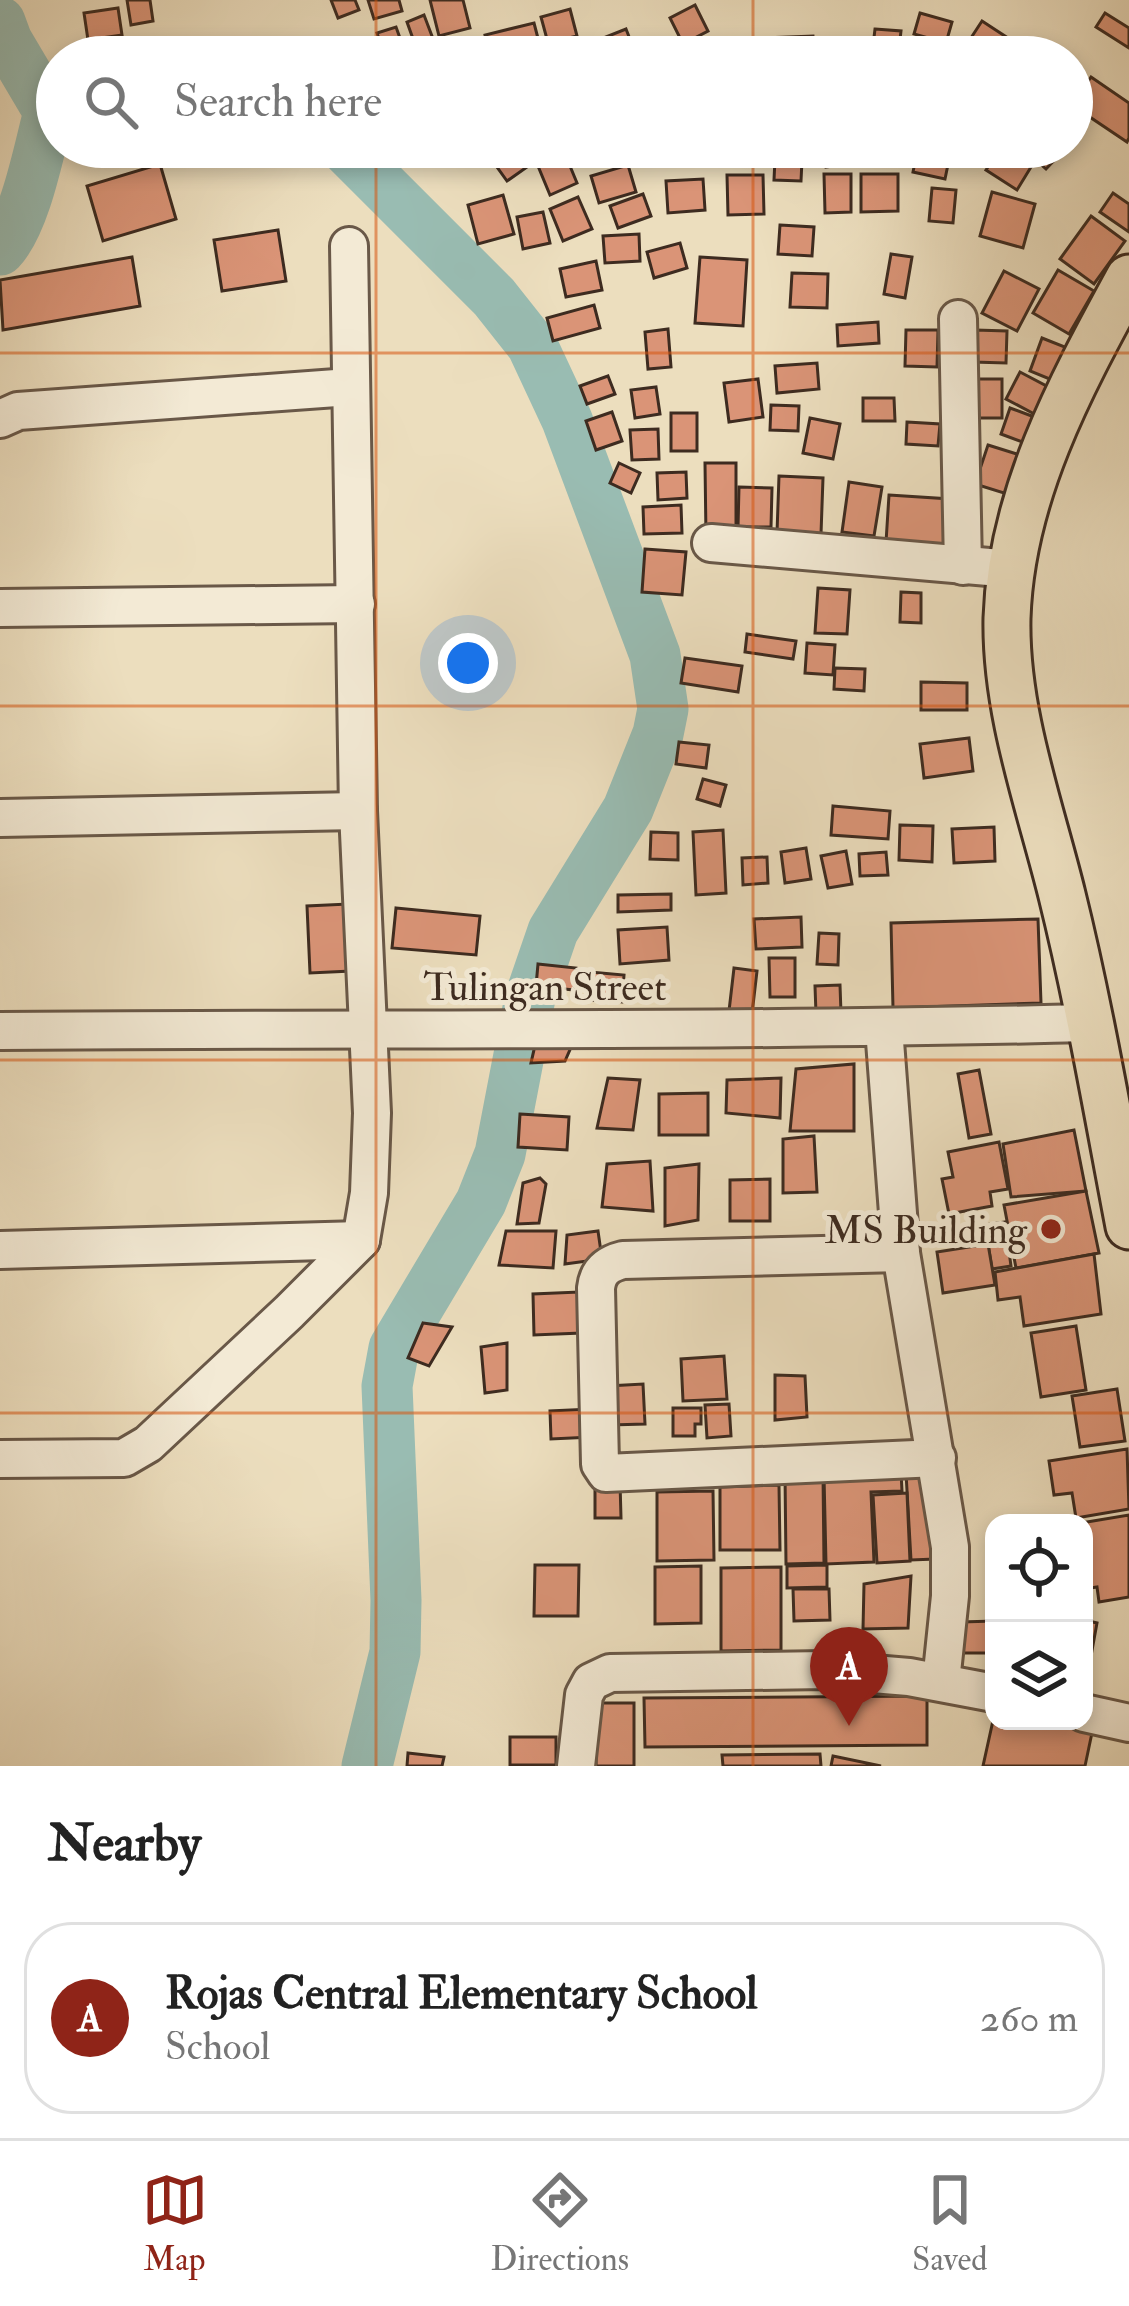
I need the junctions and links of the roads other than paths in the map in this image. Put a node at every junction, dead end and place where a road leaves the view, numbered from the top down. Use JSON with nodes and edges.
{"nodes":[{"id":1,"x":349,"y":246,"type":"dead end"},
{"id":2,"x":1129,"y":278,"type":"edge"},
{"id":3,"x":958,"y":319,"type":"dead end"},
{"id":4,"x":350,"y":387,"type":"junction"},
{"id":5,"x":0,"y":419,"type":"edge"},
{"id":6,"x":711,"y":543,"type":"dead end"},
{"id":7,"x":963,"y":566,"type":"junction"},
{"id":8,"x":1012,"y":569,"type":"junction"},
{"id":9,"x":356,"y":604,"type":"junction"},
{"id":10,"x":0,"y":608,"type":"edge"},
{"id":11,"x":358,"y":811,"type":"junction"},
{"id":12,"x":0,"y":818,"type":"edge"},
{"id":13,"x":1090,"y":1023,"type":"junction"},
{"id":14,"x":368,"y":1028,"type":"junction"},
{"id":15,"x":884,"y":1028,"type":"junction"},
{"id":16,"x":0,"y":1031,"type":"edge"},
{"id":17,"x":1129,"y":1226,"type":"edge"},
{"id":18,"x":362,"y":1240,"type":"junction"},
{"id":19,"x":0,"y":1250,"type":"edge"},
{"id":20,"x":902,"y":1253,"type":"junction"},
{"id":21,"x":937,"y":1458,"type":"junction"},
{"id":22,"x":0,"y":1459,"type":"edge"},
{"id":23,"x":941,"y":1682,"type":"junction"},
{"id":24,"x":985,"y":1692,"type":"edge"},
{"id":25,"x":1093,"y":1715,"type":"edge"},
{"id":26,"x":1129,"y":1723,"type":"edge"},
{"id":27,"x":576,"y":1766,"type":"edge"}],
"edges":[{"from":1,"to":4,"type":"street"},
{"from":2,"to":8,"type":"main road"},
{"from":3,"to":7,"type":"street"},
{"from":4,"to":5,"type":"street"},
{"from":4,"to":9,"type":"street"},
{"from":6,"to":7,"type":"street"},
{"from":7,"to":8,"type":"street"},
{"from":8,"to":13,"type":"main road"},
{"from":9,"to":10,"type":"street"},
{"from":9,"to":11,"type":"street"},
{"from":11,"to":12,"type":"street"},
{"from":11,"to":14,"type":"street"},
{"from":13,"to":15,"type":"street","name":"Tulingan Street"},
{"from":13,"to":17,"type":"main road"},
{"from":14,"to":15,"type":"street","name":"Tulingan Street"},
{"from":14,"to":16,"type":"street","name":"Tulingan Street"},
{"from":14,"to":18,"type":"street"},
{"from":15,"to":20,"type":"street"},
{"from":18,"to":19,"type":"street"},
{"from":18,"to":22,"type":"street"},
{"from":20,"to":21,"type":"street"},
{"from":20,"to":21,"type":"street"},
{"from":21,"to":23,"type":"street"},
{"from":23,"to":24,"type":"street"},
{"from":23,"to":27,"type":"street"},
{"from":25,"to":26,"type":"street"}]}
